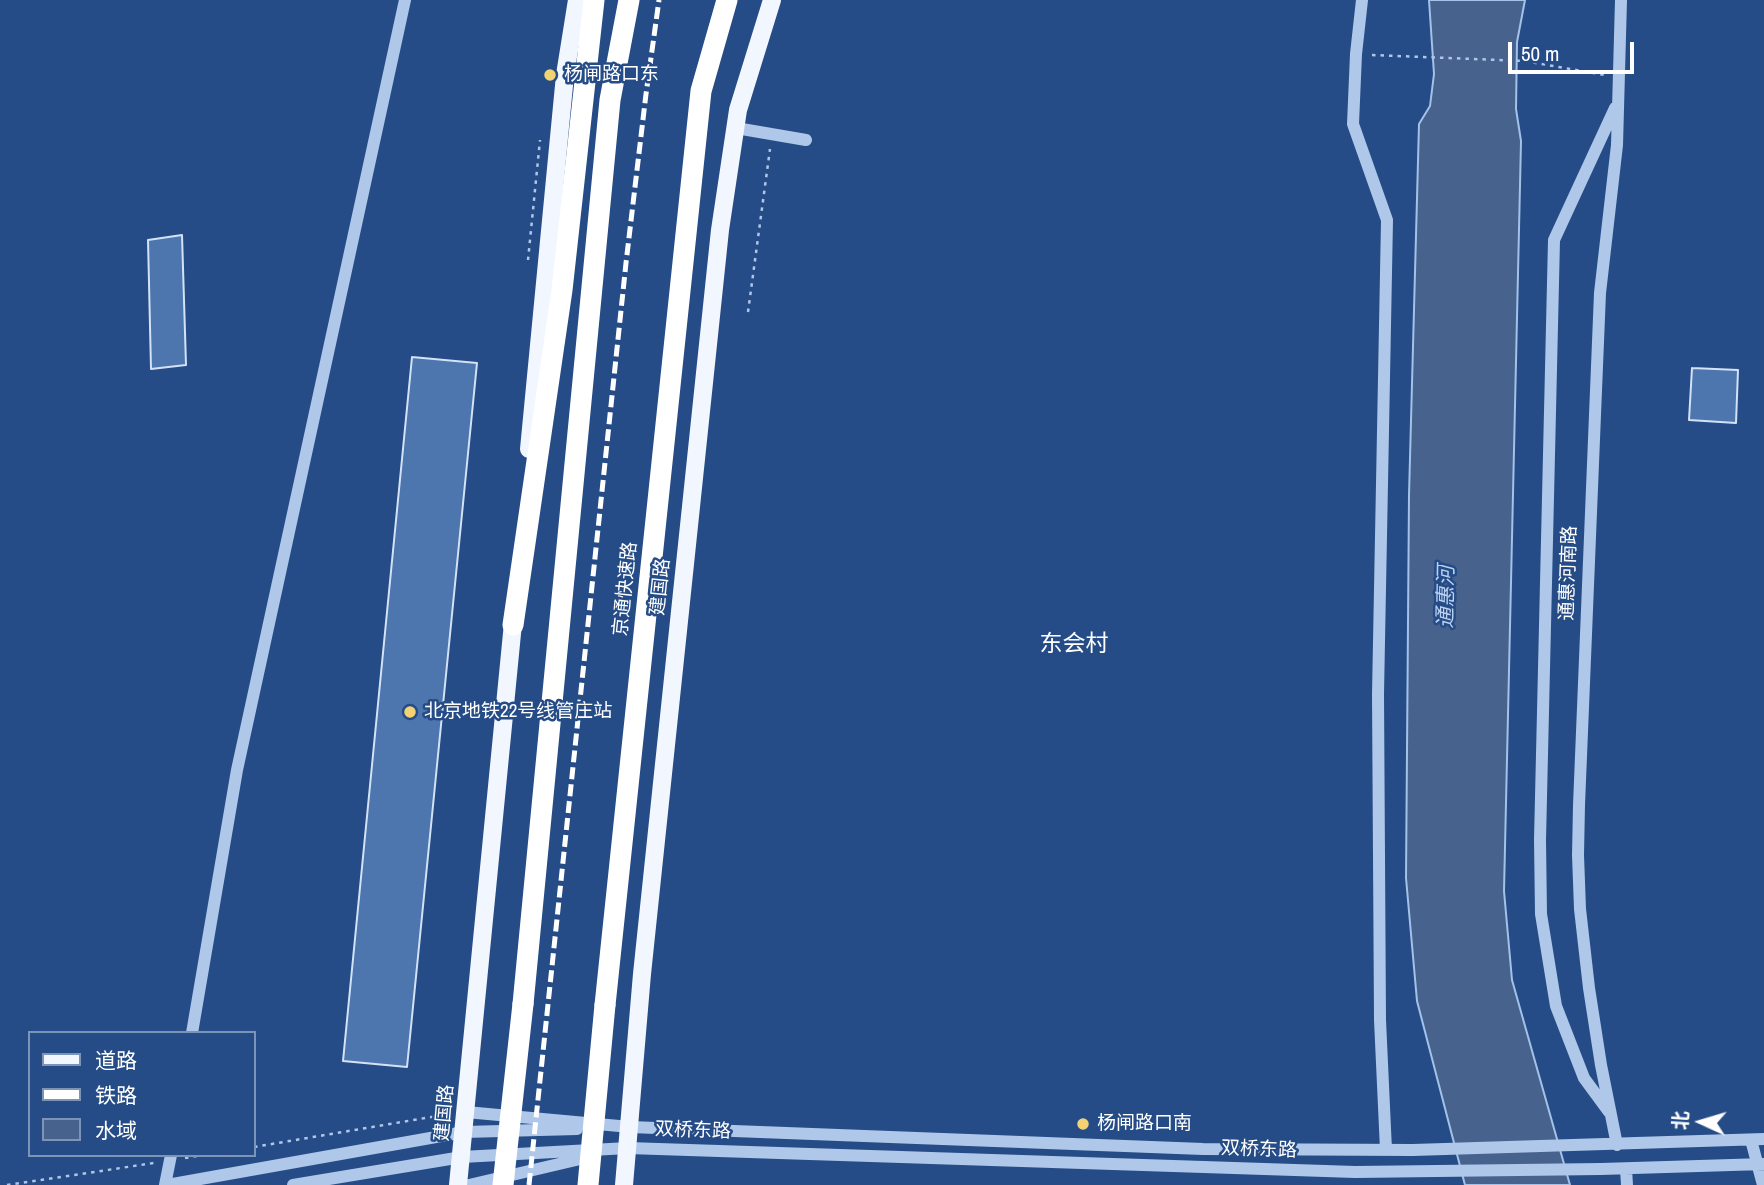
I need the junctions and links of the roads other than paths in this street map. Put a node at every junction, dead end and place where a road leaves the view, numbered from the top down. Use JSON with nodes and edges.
{"nodes":[{"id":1,"x":405,"y":0,"type":"edge"},
{"id":2,"x":577,"y":0,"type":"edge"},
{"id":3,"x":594,"y":0,"type":"edge"},
{"id":4,"x":620,"y":0,"type":"edge"},
{"id":5,"x":629,"y":0,"type":"edge"},
{"id":6,"x":716,"y":0,"type":"edge"},
{"id":7,"x":727,"y":0,"type":"edge"},
{"id":8,"x":772,"y":0,"type":"edge"},
{"id":9,"x":1362,"y":0,"type":"edge"},
{"id":10,"x":1621,"y":0,"type":"edge"},
{"id":11,"x":701,"y":91,"type":"junction"},
{"id":12,"x":610,"y":100,"type":"junction"},
{"id":13,"x":1618,"y":102,"type":"junction"},
{"id":14,"x":736,"y":128,"type":"junction"},
{"id":15,"x":806,"y":140,"type":"dead end"},
{"id":16,"x":513,"y":625,"type":"junction"},
{"id":17,"x":192,"y":1031,"type":"edge"},
{"id":18,"x":466,"y":1112,"type":"junction"},
{"id":19,"x":1611,"y":1115,"type":"junction"},
{"id":20,"x":630,"y":1127,"type":"junction"},
{"id":21,"x":464,"y":1132,"type":"junction"},
{"id":22,"x":1758,"y":1140,"type":"edge"},
{"id":23,"x":1617,"y":1145,"type":"junction"},
{"id":24,"x":628,"y":1148,"type":"junction"},
{"id":25,"x":1386,"y":1150,"type":"junction"},
{"id":26,"x":462,"y":1157,"type":"junction"},
{"id":27,"x":170,"y":1158,"type":"edge"},
{"id":28,"x":1761,"y":1164,"type":"edge"},
{"id":29,"x":1626,"y":1169,"type":"junction"},
{"id":30,"x":1379,"y":1178,"type":"edge"},
{"id":31,"x":166,"y":1185,"type":"edge"},
{"id":32,"x":293,"y":1185,"type":"edge"},
{"id":33,"x":458,"y":1185,"type":"edge"},
{"id":34,"x":469,"y":1185,"type":"edge"},
{"id":35,"x":503,"y":1185,"type":"edge"},
{"id":36,"x":588,"y":1185,"type":"edge"},
{"id":37,"x":624,"y":1185,"type":"edge"},
{"id":38,"x":1627,"y":1185,"type":"edge"},
{"id":39,"x":1763,"y":1185,"type":"edge"}],
"edges":[{"from":1,"to":17,"type":"street"},
{"from":2,"to":16,"type":"main road","name":"建国路"},
{"from":3,"to":16,"type":"highway"},
{"from":4,"to":12,"type":"highway"},
{"from":5,"to":12,"type":"highway"},
{"from":6,"to":11,"type":"highway"},
{"from":7,"to":11,"type":"highway","name":"京通快速路"},
{"from":8,"to":14,"type":"main road","name":"建国路"},
{"from":9,"to":25,"type":"street"},
{"from":10,"to":13,"type":"street","name":"通惠河南路"},
{"from":11,"to":36,"type":"highway","name":"京通快速路","bridge":true},
{"from":12,"to":35,"type":"highway","bridge":true},
{"from":13,"to":19,"type":"street","name":"通惠河南路"},
{"from":13,"to":19,"type":"street"},
{"from":14,"to":15,"type":"street"},
{"from":14,"to":20,"type":"main road","name":"建国路"},
{"from":16,"to":18,"type":"main road","name":"建国路"},
{"from":18,"to":20,"type":"street","name":"双桥东路"},
{"from":18,"to":21,"type":"main road","name":"建国路"},
{"from":19,"to":23,"type":"street","name":"通惠河南路"},
{"from":20,"to":21,"type":"street","name":"双桥东路"},
{"from":20,"to":24,"type":"main road","name":"建国路"},
{"from":20,"to":25,"type":"street","name":"双桥东路"},
{"from":21,"to":26,"type":"main road","name":"建国路"},
{"from":21,"to":31,"type":"street","name":"双桥东路"},
{"from":22,"to":23,"type":"street","name":"双桥东路"},
{"from":22,"to":28,"type":"street"},
{"from":23,"to":25,"type":"street","name":"双桥东路"},
{"from":24,"to":26,"type":"street","name":"双桥东路"},
{"from":24,"to":30,"type":"street","name":"双桥东路"},
{"from":24,"to":34,"type":"street","name":"双桥东路"},
{"from":24,"to":37,"type":"main road","name":"建国路"},
{"from":26,"to":32,"type":"street","name":"双桥东路"},
{"from":26,"to":33,"type":"main road","name":"建国路"},
{"from":27,"to":31,"type":"street"},
{"from":28,"to":29,"type":"street","name":"双桥东路"},
{"from":28,"to":39,"type":"street"},
{"from":29,"to":30,"type":"street","name":"双桥东路"},
{"from":29,"to":38,"type":"street"}]}
